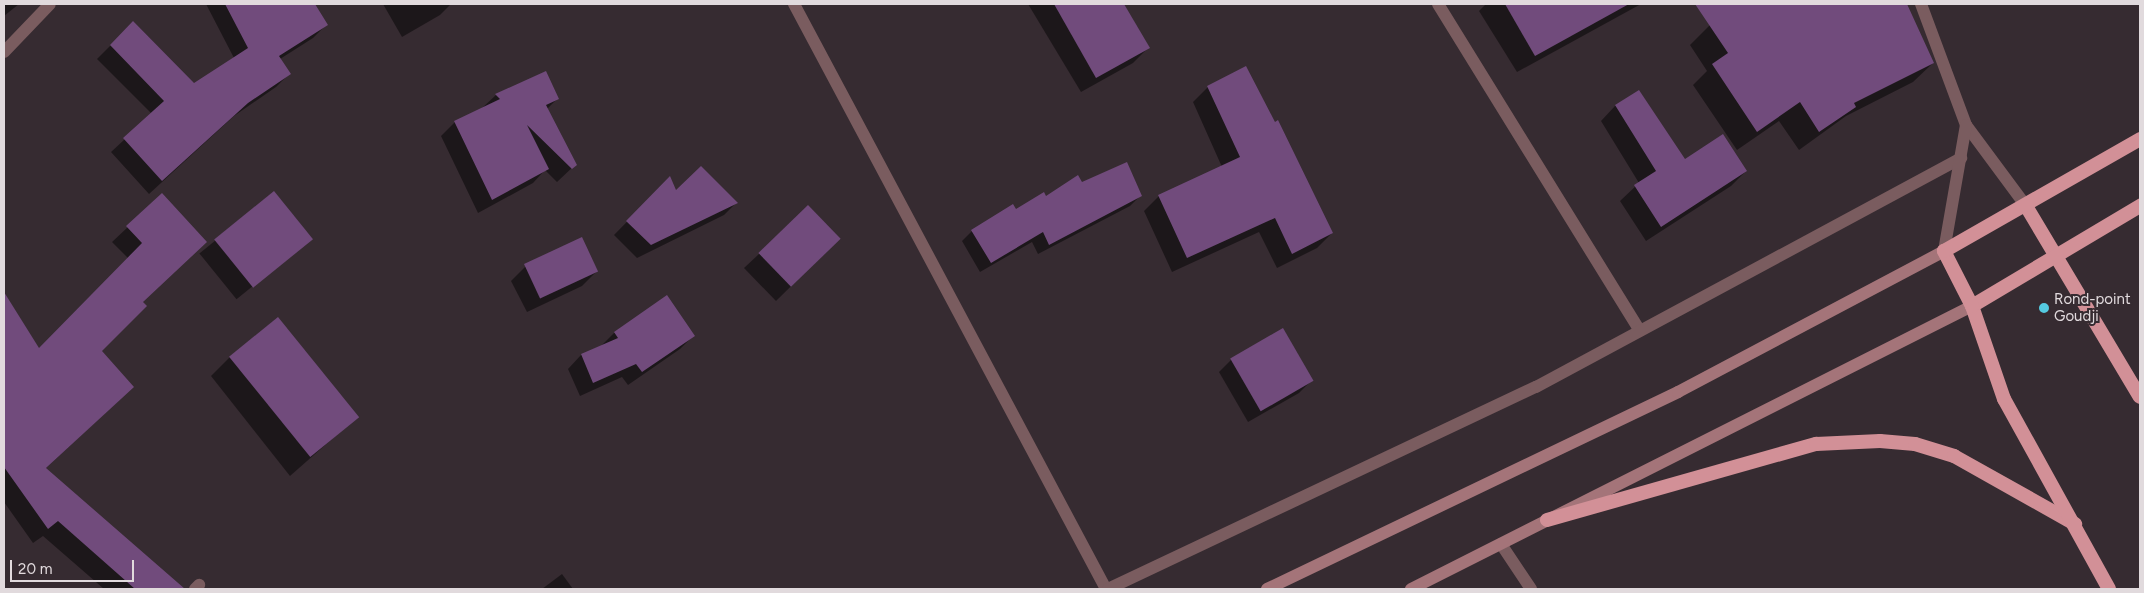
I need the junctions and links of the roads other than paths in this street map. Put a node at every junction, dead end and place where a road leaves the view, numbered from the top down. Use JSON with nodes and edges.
{"nodes":[{"id":1,"x":50,"y":4,"type":"edge"},
{"id":2,"x":794,"y":4,"type":"edge"},
{"id":3,"x":1438,"y":4,"type":"edge"},
{"id":4,"x":1921,"y":4,"type":"edge"},
{"id":5,"x":4,"y":52,"type":"edge"},
{"id":6,"x":1966,"y":125,"type":"junction"},
{"id":7,"x":2140,"y":139,"type":"edge"},
{"id":8,"x":1961,"y":158,"type":"junction"},
{"id":9,"x":2026,"y":206,"type":"junction"},
{"id":10,"x":2140,"y":206,"type":"edge"},
{"id":11,"x":1944,"y":251,"type":"junction"},
{"id":12,"x":2054,"y":257,"type":"junction"},
{"id":13,"x":1972,"y":306,"type":"junction"},
{"id":14,"x":1640,"y":331,"type":"junction"},
{"id":15,"x":2140,"y":397,"type":"edge"},
{"id":16,"x":1547,"y":520,"type":"junction"},
{"id":17,"x":2075,"y":524,"type":"junction"},
{"id":18,"x":1501,"y":544,"type":"junction"},
{"id":19,"x":1107,"y":589,"type":"edge"},
{"id":20,"x":1267,"y":589,"type":"edge"},
{"id":21,"x":1411,"y":589,"type":"edge"},
{"id":22,"x":1531,"y":589,"type":"edge"},
{"id":23,"x":2109,"y":589,"type":"edge"}],
"edges":[{"from":1,"to":5,"type":"street"},
{"from":2,"to":19,"type":"street"},
{"from":3,"to":14,"type":"street"},
{"from":4,"to":6,"type":"street"},
{"from":6,"to":8,"type":"street"},
{"from":6,"to":9,"type":"street"},
{"from":7,"to":9,"type":"highway"},
{"from":8,"to":11,"type":"street"},
{"from":8,"to":14,"type":"street"},
{"from":9,"to":11,"type":"highway"},
{"from":9,"to":12,"type":"highway"},
{"from":10,"to":12,"type":"highway"},
{"from":11,"to":13,"type":"highway"},
{"from":11,"to":20,"type":"main road"},
{"from":12,"to":13,"type":"highway"},
{"from":12,"to":15,"type":"highway"},
{"from":13,"to":16,"type":"main road"},
{"from":13,"to":17,"type":"highway"},
{"from":14,"to":19,"type":"street"},
{"from":16,"to":17,"type":"highway"},
{"from":16,"to":18,"type":"main road"},
{"from":17,"to":23,"type":"highway"},
{"from":18,"to":21,"type":"main road"},
{"from":18,"to":22,"type":"street"}]}
